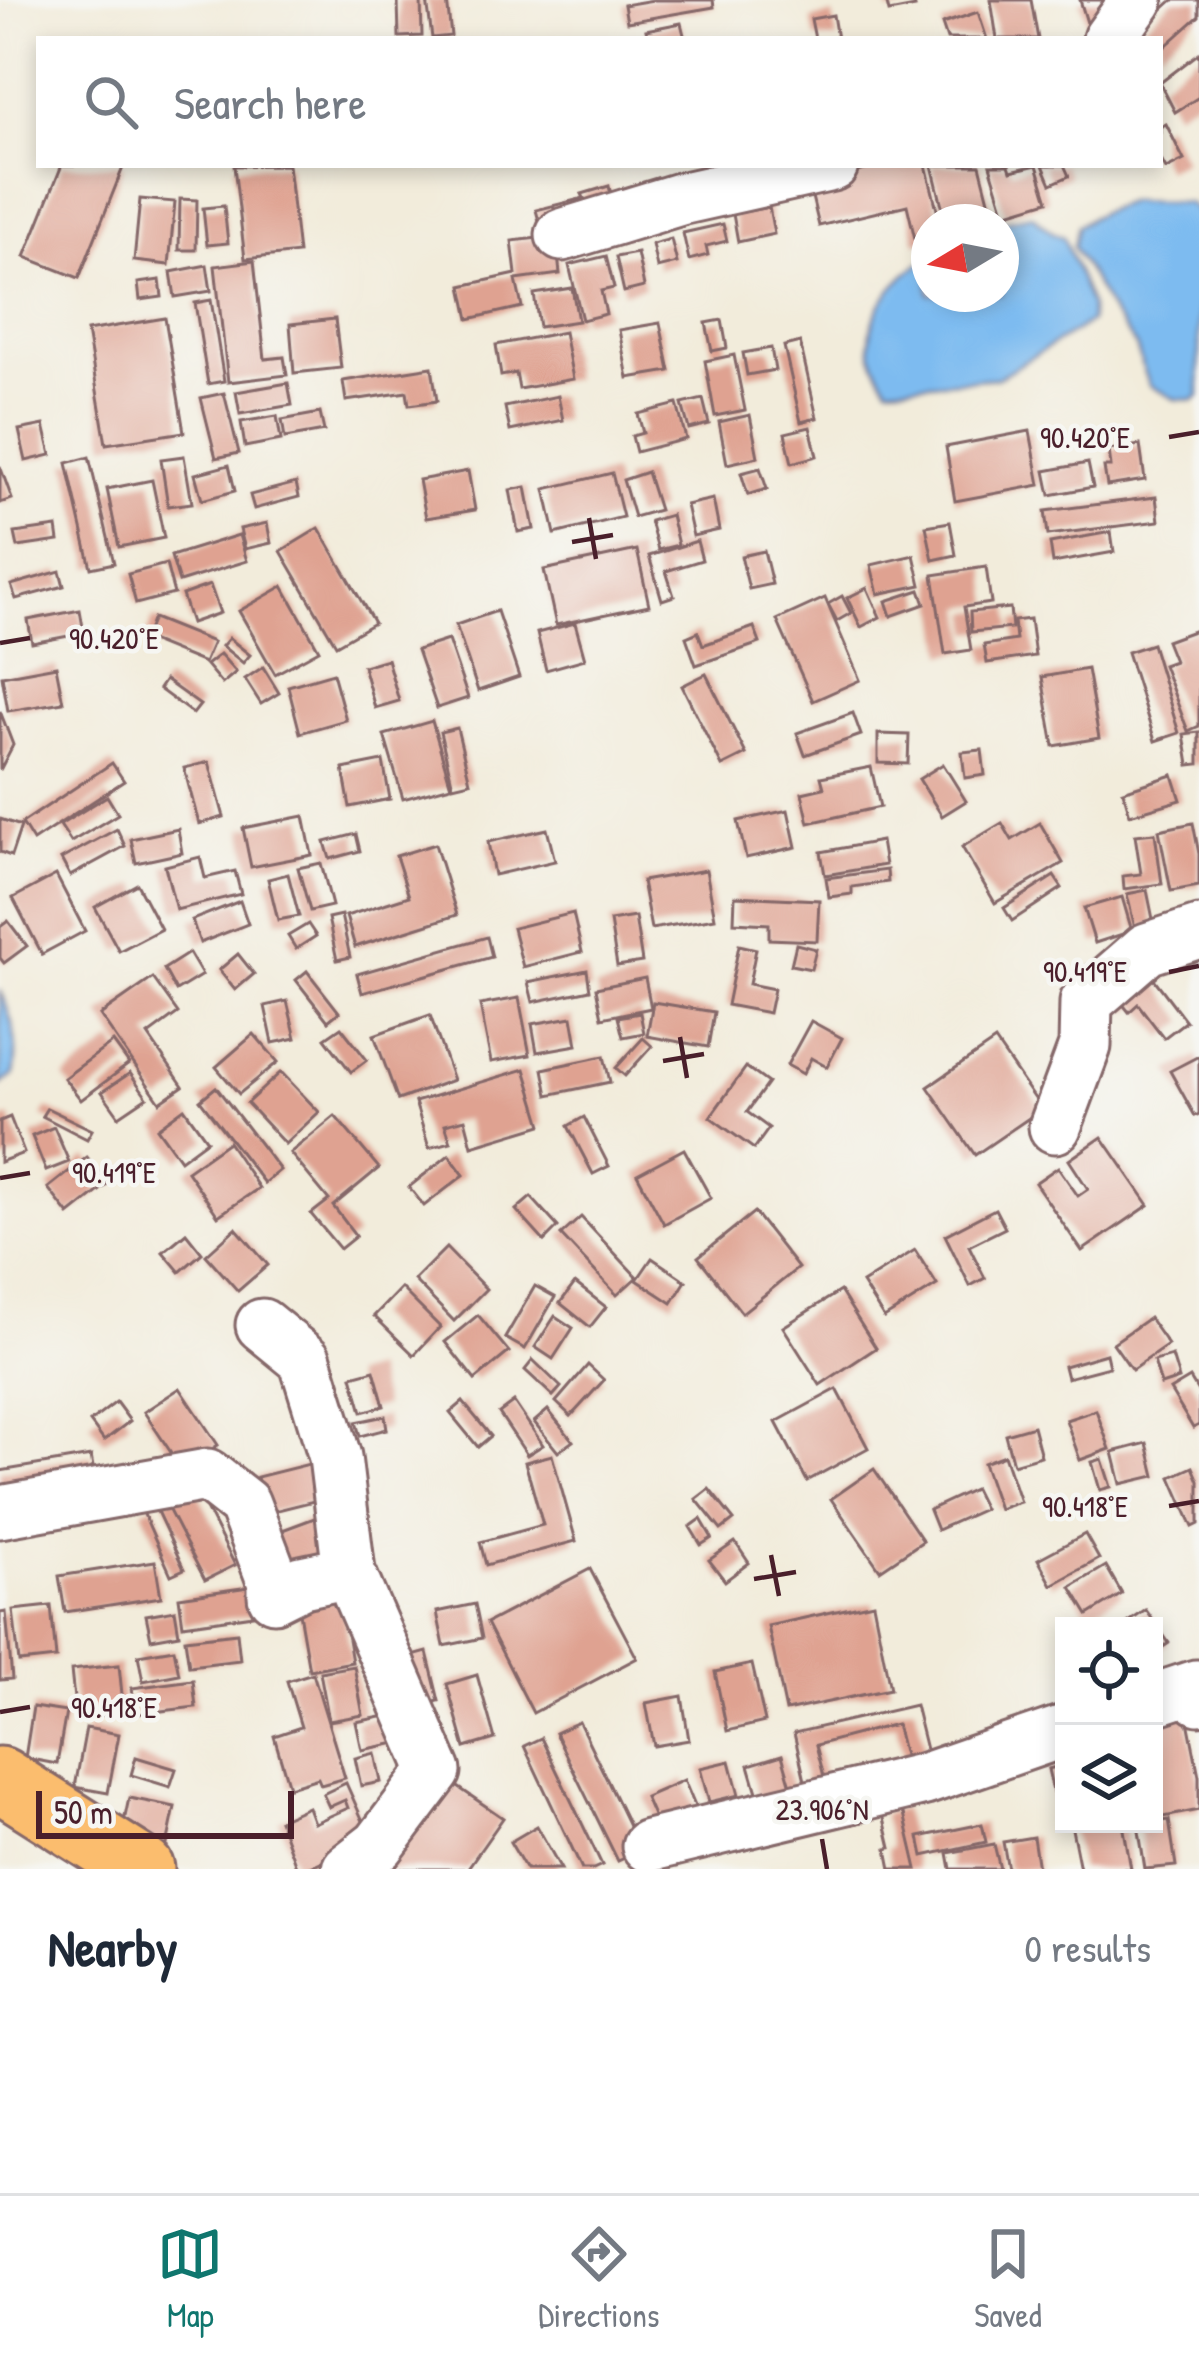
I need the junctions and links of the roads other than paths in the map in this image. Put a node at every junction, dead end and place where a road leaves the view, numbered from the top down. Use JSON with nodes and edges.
{"nodes":[{"id":1,"x":1138,"y":0,"type":"edge"},
{"id":2,"x":1111,"y":36,"type":"edge"},
{"id":3,"x":819,"y":168,"type":"edge"},
{"id":4,"x":562,"y":235,"type":"dead end"},
{"id":5,"x":1199,"y":932,"type":"edge"},
{"id":6,"x":1055,"y":1127,"type":"dead end"},
{"id":7,"x":262,"y":1325,"type":"dead end"},
{"id":8,"x":0,"y":1512,"type":"edge"},
{"id":9,"x":349,"y":1572,"type":"junction"},
{"id":10,"x":1163,"y":1697,"type":"edge"},
{"id":11,"x":1199,"y":1699,"type":"edge"},
{"id":12,"x":1055,"y":1734,"type":"edge"},
{"id":13,"x":0,"y":1779,"type":"edge"},
{"id":14,"x":648,"y":1846,"type":"dead end"},
{"id":15,"x":142,"y":1869,"type":"edge"},
{"id":16,"x":348,"y":1869,"type":"edge"}],
"edges":[{"from":1,"to":2,"type":"street"},
{"from":3,"to":4,"type":"street"},
{"from":5,"to":6,"type":"street"},
{"from":7,"to":9,"type":"street"},
{"from":8,"to":9,"type":"street"},
{"from":9,"to":16,"type":"street"},
{"from":10,"to":11,"type":"street"},
{"from":12,"to":14,"type":"street"},
{"from":13,"to":15,"type":"main road"}]}
